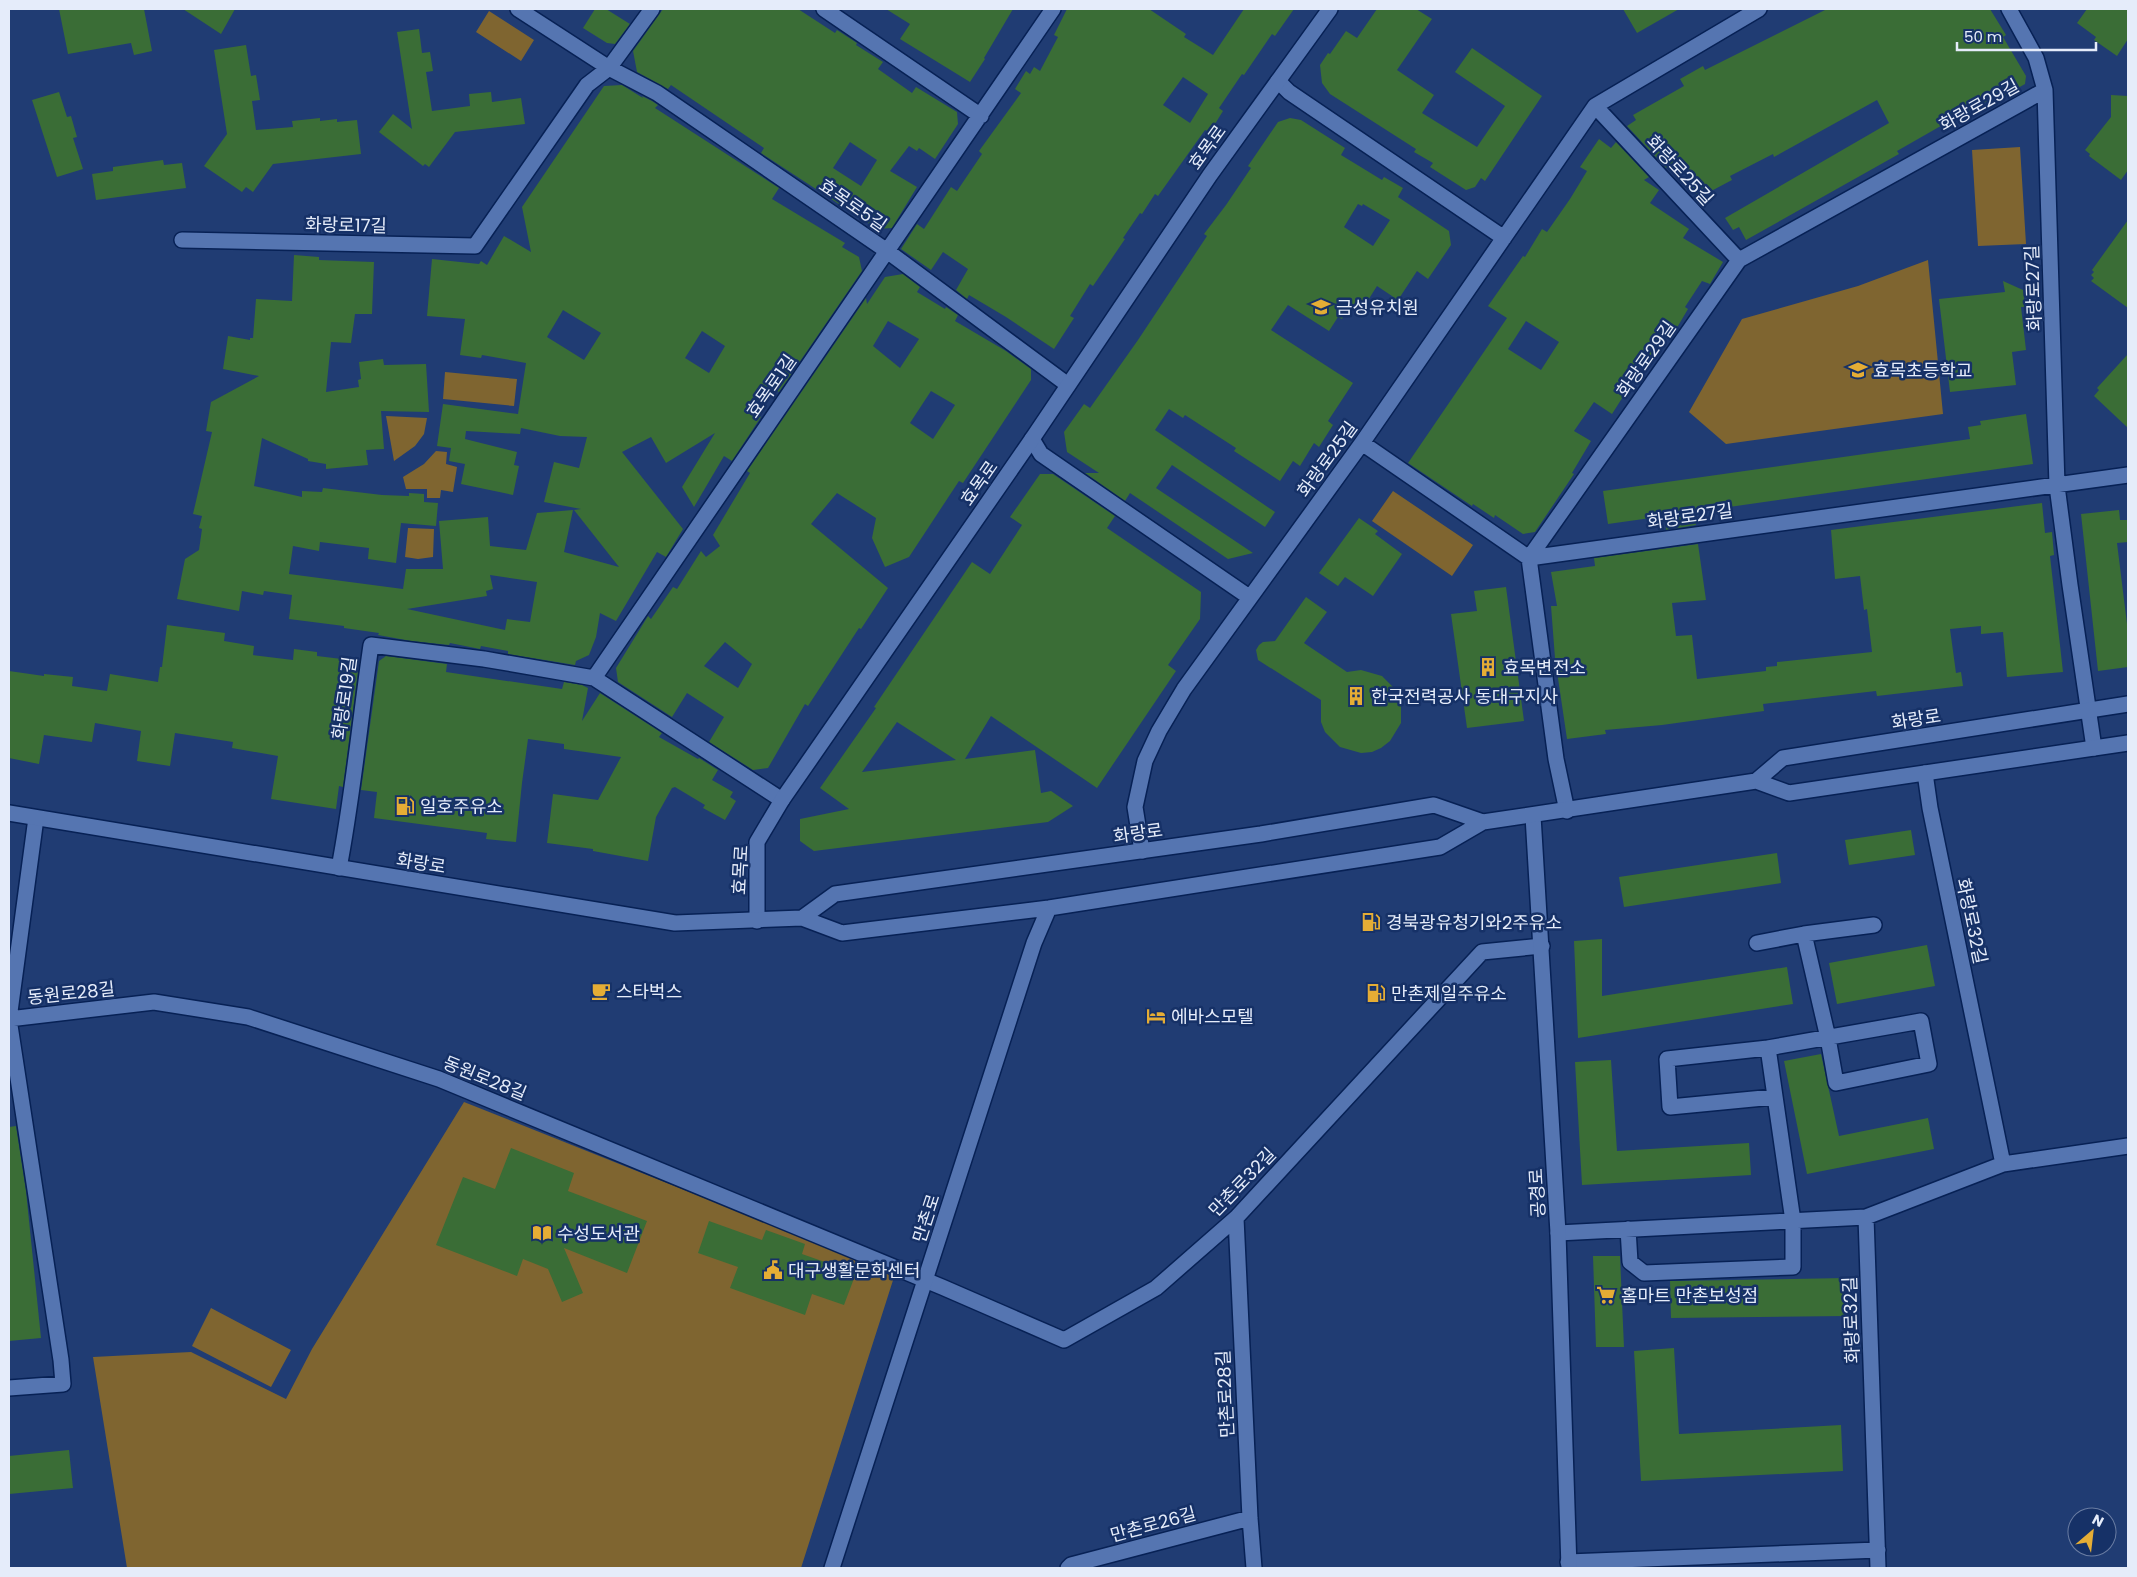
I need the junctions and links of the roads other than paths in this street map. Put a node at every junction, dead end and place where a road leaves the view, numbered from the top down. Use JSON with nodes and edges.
{"nodes":[{"id":1,"x":518,"y":9,"type":"edge"},
{"id":2,"x":652,"y":9,"type":"edge"},
{"id":3,"x":824,"y":9,"type":"edge"},
{"id":4,"x":1053,"y":9,"type":"edge"},
{"id":5,"x":1330,"y":9,"type":"edge"},
{"id":6,"x":1758,"y":9,"type":"edge"},
{"id":7,"x":2009,"y":9,"type":"edge"},
{"id":8,"x":609,"y":68,"type":"junction"},
{"id":9,"x":1278,"y":81,"type":"junction"},
{"id":10,"x":2045,"y":90,"type":"junction"},
{"id":11,"x":1594,"y":106,"type":"junction"},
{"id":12,"x":981,"y":116,"type":"junction"},
{"id":13,"x":1504,"y":238,"type":"junction"},
{"id":14,"x":182,"y":240,"type":"dead end"},
{"id":15,"x":887,"y":251,"type":"junction"},
{"id":16,"x":1739,"y":260,"type":"junction"},
{"id":17,"x":1068,"y":385,"type":"junction"},
{"id":18,"x":1032,"y":440,"type":"junction"},
{"id":19,"x":1362,"y":443,"type":"junction"},
{"id":20,"x":2128,"y":475,"type":"edge"},
{"id":21,"x":2057,"y":486,"type":"junction"},
{"id":22,"x":1528,"y":558,"type":"junction"},
{"id":23,"x":1249,"y":598,"type":"junction"},
{"id":24,"x":594,"y":678,"type":"junction"},
{"id":25,"x":2128,"y":704,"type":"edge"},
{"id":26,"x":2088,"y":710,"type":"junction"},
{"id":27,"x":2128,"y":743,"type":"edge"},
{"id":28,"x":2094,"y":748,"type":"junction"},
{"id":29,"x":1925,"y":773,"type":"junction"},
{"id":30,"x":1756,"y":781,"type":"junction"},
{"id":31,"x":782,"y":800,"type":"junction"},
{"id":32,"x":1566,"y":811,"type":"junction"},
{"id":33,"x":9,"y":813,"type":"edge"},
{"id":34,"x":1533,"y":816,"type":"junction"},
{"id":35,"x":36,"y":818,"type":"junction"},
{"id":36,"x":1482,"y":822,"type":"junction"},
{"id":37,"x":1142,"y":851,"type":"junction"},
{"id":38,"x":339,"y":868,"type":"junction"},
{"id":39,"x":1049,"y":908,"type":"junction"},
{"id":40,"x":802,"y":918,"type":"junction"},
{"id":41,"x":757,"y":921,"type":"junction"},
{"id":42,"x":1874,"y":925,"type":"dead end"},
{"id":43,"x":1804,"y":934,"type":"junction"},
{"id":44,"x":1757,"y":943,"type":"dead end"},
{"id":45,"x":1542,"y":946,"type":"junction"},
{"id":46,"x":9,"y":1018,"type":"edge"},
{"id":47,"x":1828,"y":1038,"type":"junction"},
{"id":48,"x":1768,"y":1048,"type":"junction"},
{"id":49,"x":1774,"y":1097,"type":"junction"},
{"id":50,"x":2128,"y":1146,"type":"edge"},
{"id":51,"x":2003,"y":1164,"type":"junction"},
{"id":52,"x":1866,"y":1217,"type":"junction"},
{"id":53,"x":1236,"y":1218,"type":"junction"},
{"id":54,"x":1793,"y":1221,"type":"junction"},
{"id":55,"x":1628,"y":1229,"type":"junction"},
{"id":56,"x":1558,"y":1233,"type":"junction"},
{"id":57,"x":925,"y":1281,"type":"junction"},
{"id":58,"x":9,"y":1388,"type":"edge"},
{"id":59,"x":1250,"y":1518,"type":"junction"},
{"id":60,"x":1878,"y":1550,"type":"junction"},
{"id":61,"x":1569,"y":1565,"type":"edge"},
{"id":62,"x":832,"y":1568,"type":"edge"},
{"id":63,"x":1068,"y":1568,"type":"edge"},
{"id":64,"x":1254,"y":1568,"type":"edge"},
{"id":65,"x":1878,"y":1568,"type":"edge"}],
"edges":[{"from":1,"to":8,"type":"street","name":"효목로5길"},
{"from":2,"to":8,"type":"street"},
{"from":3,"to":12,"type":"street"},
{"from":4,"to":12,"type":"street","name":"효목로1길"},
{"from":5,"to":9,"type":"street","name":"효목로"},
{"from":6,"to":11,"type":"street","name":"화랑로25길"},
{"from":7,"to":10,"type":"street","name":"화랑로27길"},
{"from":8,"to":14,"type":"street","name":"화랑로17길"},
{"from":8,"to":15,"type":"street","name":"효목로5길"},
{"from":9,"to":13,"type":"street"},
{"from":9,"to":17,"type":"street","name":"효목로"},
{"from":10,"to":16,"type":"street","name":"화랑로29길"},
{"from":10,"to":21,"type":"street","name":"화랑로27길"},
{"from":11,"to":13,"type":"street","name":"화랑로25길"},
{"from":11,"to":16,"type":"street","name":"화랑로25길"},
{"from":12,"to":15,"type":"street","name":"효목로1길"},
{"from":13,"to":19,"type":"street","name":"화랑로25길"},
{"from":15,"to":17,"type":"street","name":"효목로5길"},
{"from":15,"to":24,"type":"street","name":"효목로1길"},
{"from":16,"to":22,"type":"street","name":"화랑로29길"},
{"from":17,"to":18,"type":"street","name":"효목로"},
{"from":18,"to":23,"type":"street"},
{"from":18,"to":31,"type":"street","name":"효목로"},
{"from":19,"to":22,"type":"street"},
{"from":19,"to":23,"type":"street","name":"화랑로25길"},
{"from":20,"to":21,"type":"street","name":"화랑로27길"},
{"from":21,"to":22,"type":"street","name":"화랑로27길"},
{"from":21,"to":26,"type":"street"},
{"from":22,"to":32,"type":"street"},
{"from":23,"to":37,"type":"street","name":"화랑로25길"},
{"from":24,"to":31,"type":"street"},
{"from":24,"to":38,"type":"street","name":"화랑로19길"},
{"from":25,"to":26,"type":"street","name":"화랑로"},
{"from":26,"to":28,"type":"street"},
{"from":26,"to":30,"type":"street","name":"화랑로"},
{"from":27,"to":28,"type":"street","name":"화랑로"},
{"from":28,"to":29,"type":"street","name":"화랑로"},
{"from":29,"to":30,"type":"street","name":"화랑로"},
{"from":29,"to":51,"type":"street","name":"화랑로32길"},
{"from":30,"to":32,"type":"street","name":"화랑로"},
{"from":31,"to":41,"type":"street","name":"효목로"},
{"from":32,"to":34,"type":"street","name":"화랑로"},
{"from":33,"to":35,"type":"street","name":"화랑로"},
{"from":34,"to":36,"type":"street","name":"화랑로"},
{"from":34,"to":45,"type":"street","name":"공경로"},
{"from":35,"to":38,"type":"street","name":"화랑로"},
{"from":35,"to":46,"type":"street"},
{"from":36,"to":37,"type":"street","name":"화랑로"},
{"from":36,"to":39,"type":"street","name":"화랑로"},
{"from":37,"to":40,"type":"street","name":"화랑로"},
{"from":38,"to":41,"type":"street","name":"화랑로"},
{"from":39,"to":40,"type":"street","name":"화랑로"},
{"from":39,"to":57,"type":"street","name":"만촌로"},
{"from":40,"to":41,"type":"street","name":"화랑로"},
{"from":42,"to":43,"type":"street"},
{"from":43,"to":44,"type":"street"},
{"from":43,"to":47,"type":"street"},
{"from":45,"to":53,"type":"street","name":"만촌로32길"},
{"from":45,"to":56,"type":"street","name":"공경로"},
{"from":46,"to":57,"type":"street","name":"동원로28길"},
{"from":46,"to":58,"type":"street"},
{"from":47,"to":47,"type":"street"},
{"from":47,"to":48,"type":"street"},
{"from":48,"to":49,"type":"street"},
{"from":48,"to":49,"type":"street"},
{"from":49,"to":54,"type":"street"},
{"from":50,"to":51,"type":"street"},
{"from":51,"to":52,"type":"street"},
{"from":52,"to":54,"type":"street"},
{"from":52,"to":60,"type":"street","name":"화랑로32길"},
{"from":53,"to":57,"type":"street","name":"만촌로32길"},
{"from":53,"to":59,"type":"street","name":"만촌로28길"},
{"from":54,"to":55,"type":"street"},
{"from":54,"to":55,"type":"street"},
{"from":55,"to":56,"type":"street"},
{"from":56,"to":61,"type":"street","name":"공경로"},
{"from":57,"to":62,"type":"street","name":"만촌로"},
{"from":59,"to":63,"type":"street","name":"만촌로26길"},
{"from":59,"to":64,"type":"street","name":"만촌로28길"},
{"from":60,"to":61,"type":"street"},
{"from":60,"to":65,"type":"street","name":"화랑로32길"}]}
